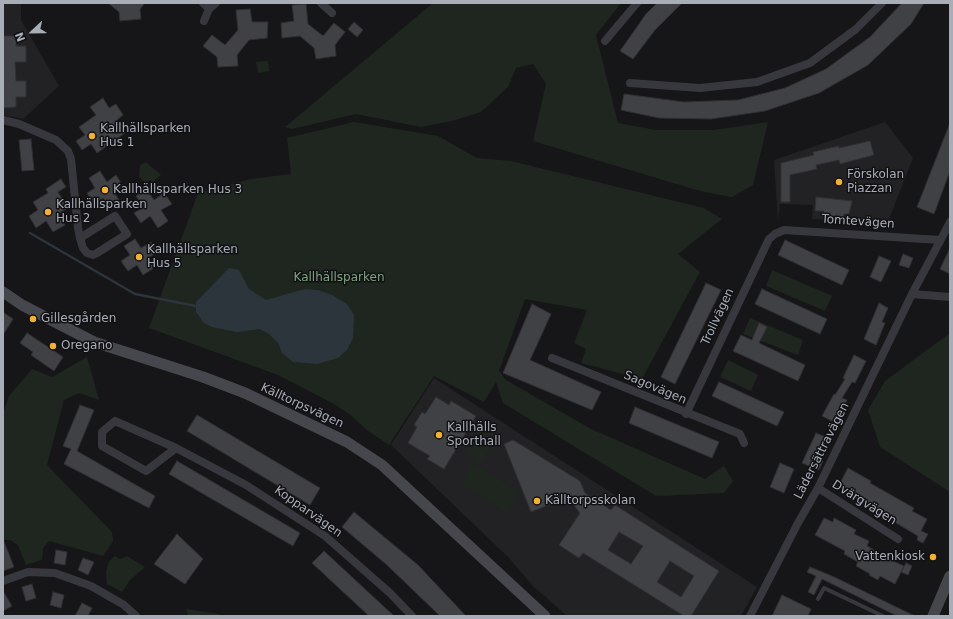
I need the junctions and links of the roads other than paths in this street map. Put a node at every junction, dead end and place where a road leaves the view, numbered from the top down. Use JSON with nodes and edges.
{"nodes":[{"id":1,"x":216,"y":3,"type":"edge"},
{"id":2,"x":321,"y":3,"type":"edge"},
{"id":3,"x":637,"y":3,"type":"edge"},
{"id":4,"x":882,"y":3,"type":"edge"},
{"id":5,"x":206,"y":6,"type":"edge"},
{"id":6,"x":332,"y":13,"type":"dead end"},
{"id":7,"x":204,"y":21,"type":"dead end"},
{"id":8,"x":605,"y":41,"type":"dead end"},
{"id":9,"x":630,"y":83,"type":"dead end"},
{"id":10,"x":3,"y":120,"type":"edge"},
{"id":11,"x":950,"y":222,"type":"edge"},
{"id":12,"x":775,"y":234,"type":"joint"},
{"id":13,"x":80,"y":238,"type":"junction"},
{"id":14,"x":940,"y":240,"type":"junction"},
{"id":15,"x":3,"y":292,"type":"edge"},
{"id":16,"x":912,"y":294,"type":"junction"},
{"id":17,"x":950,"y":297,"type":"edge"},
{"id":18,"x":552,"y":358,"type":"dead end"},
{"id":19,"x":686,"y":414,"type":"junction"},
{"id":20,"x":744,"y":443,"type":"dead end"},
{"id":21,"x":176,"y":448,"type":"junction"},
{"id":22,"x":818,"y":488,"type":"junction"},
{"id":23,"x":898,"y":539,"type":"dead end"},
{"id":24,"x":950,"y":576,"type":"edge"},
{"id":25,"x":3,"y":581,"type":"edge"},
{"id":26,"x":818,"y":599,"type":"dead end"},
{"id":27,"x":136,"y":616,"type":"edge"},
{"id":28,"x":412,"y":616,"type":"edge"},
{"id":29,"x":545,"y":616,"type":"edge"},
{"id":30,"x":750,"y":616,"type":"edge"},
{"id":31,"x":883,"y":616,"type":"edge"},
{"id":32,"x":933,"y":616,"type":"edge"}],
"edges":[{"from":1,"to":5,"type":"street"},
{"from":2,"to":6,"type":"street"},
{"from":3,"to":8,"type":"street"},
{"from":4,"to":9,"type":"street"},
{"from":5,"to":7,"type":"street"},
{"from":10,"to":13,"type":"street"},
{"from":11,"to":14,"type":"street","name":"Lädersättravägen"},
{"from":12,"to":14,"type":"street","name":"Tomtevägen"},
{"from":12,"to":19,"type":"street","name":"Trollvägen"},
{"from":13,"to":13,"type":"street"},
{"from":14,"to":16,"type":"street","name":"Lädersättravägen"},
{"from":15,"to":29,"type":"street","name":"Källtorpsvägen"},
{"from":16,"to":17,"type":"street"},
{"from":16,"to":22,"type":"street","name":"Lädersättravägen"},
{"from":18,"to":19,"type":"street","name":"Sagovägen"},
{"from":19,"to":20,"type":"street","name":"Sagovägen"},
{"from":21,"to":21,"type":"street","name":"Kopparvägen"},
{"from":21,"to":28,"type":"street","name":"Kopparvägen"},
{"from":22,"to":23,"type":"street","name":"Dvärgvägen"},
{"from":22,"to":30,"type":"street","name":"Lädersättravägen"},
{"from":24,"to":32,"type":"street"},
{"from":25,"to":27,"type":"street"},
{"from":26,"to":31,"type":"lane"}]}
